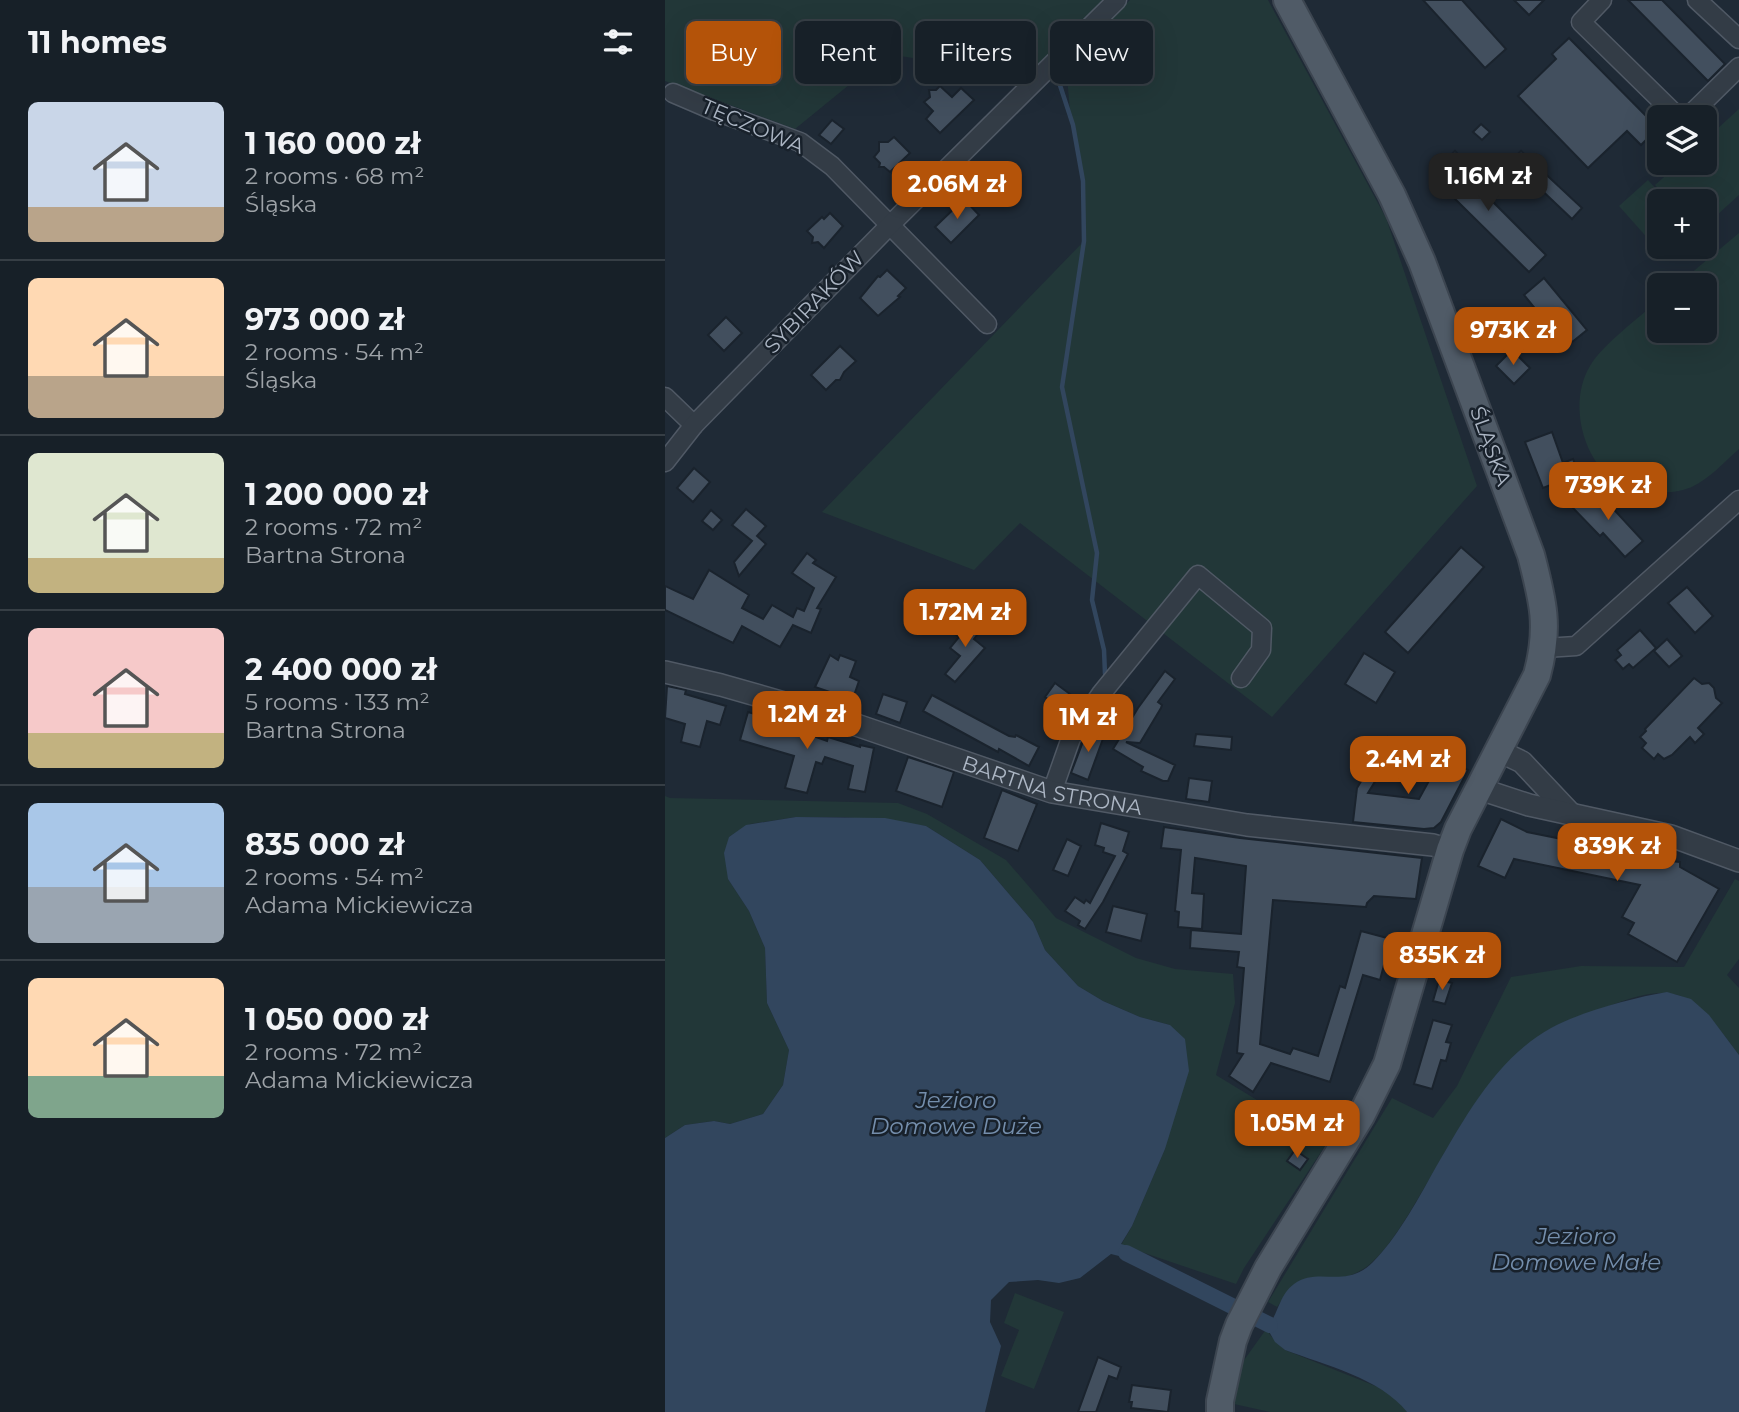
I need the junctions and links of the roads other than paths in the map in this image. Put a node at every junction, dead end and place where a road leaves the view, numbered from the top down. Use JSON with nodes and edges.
{"nodes":[{"id":1,"x":1117,"y":0,"type":"edge"},
{"id":2,"x":1287,"y":0,"type":"edge"},
{"id":3,"x":1602,"y":0,"type":"edge"},
{"id":4,"x":1697,"y":0,"type":"edge"},
{"id":5,"x":1739,"y":39,"type":"edge"},
{"id":6,"x":1739,"y":66,"type":"edge"},
{"id":7,"x":673,"y":93,"type":"dead end"},
{"id":8,"x":1666,"y":105,"type":"edge"},
{"id":9,"x":1700,"y":105,"type":"edge"},
{"id":10,"x":890,"y":225,"type":"junction"},
{"id":11,"x":987,"y":324,"type":"dead end"},
{"id":12,"x":665,"y":397,"type":"edge"},
{"id":13,"x":694,"y":425,"type":"junction"},
{"id":14,"x":665,"y":462,"type":"edge"},
{"id":15,"x":1739,"y":500,"type":"edge"},
{"id":16,"x":1545,"y":648,"type":"junction"},
{"id":17,"x":665,"y":672,"type":"edge"},
{"id":18,"x":1241,"y":678,"type":"dead end"},
{"id":19,"x":1499,"y":751,"type":"junction"},
{"id":20,"x":1480,"y":789,"type":"junction"},
{"id":21,"x":1052,"y":792,"type":"junction"},
{"id":22,"x":1570,"y":813,"type":"junction"},
{"id":23,"x":1450,"y":850,"type":"junction"},
{"id":24,"x":1739,"y":861,"type":"edge"},
{"id":25,"x":1220,"y":1412,"type":"edge"}],
"edges":[{"from":1,"to":10,"type":"street","name":"SYBIRAKÓW"},
{"from":2,"to":16,"type":"main road","name":"ŚLĄSKA"},
{"from":3,"to":8,"type":"street"},
{"from":4,"to":5,"type":"street"},
{"from":6,"to":9,"type":"street"},
{"from":7,"to":10,"type":"street","name":"TĘCZOWA"},
{"from":10,"to":11,"type":"street","name":"TĘCZOWA"},
{"from":10,"to":13,"type":"street","name":"SYBIRAKÓW"},
{"from":12,"to":13,"type":"street"},
{"from":13,"to":14,"type":"street","name":"SYBIRAKÓW"},
{"from":15,"to":16,"type":"street"},
{"from":16,"to":19,"type":"main road","name":"ŚLĄSKA"},
{"from":17,"to":21,"type":"street","name":"BARTNA STRONA"},
{"from":18,"to":21,"type":"street"},
{"from":19,"to":20,"type":"main road","name":"ŚLĄSKA"},
{"from":19,"to":22,"type":"street"},
{"from":20,"to":22,"type":"street"},
{"from":20,"to":23,"type":"main road","name":"ŚLĄSKA"},
{"from":21,"to":23,"type":"street","name":"BARTNA STRONA"},
{"from":22,"to":24,"type":"street"},
{"from":23,"to":25,"type":"main road","name":"ŚLĄSKA"}]}
